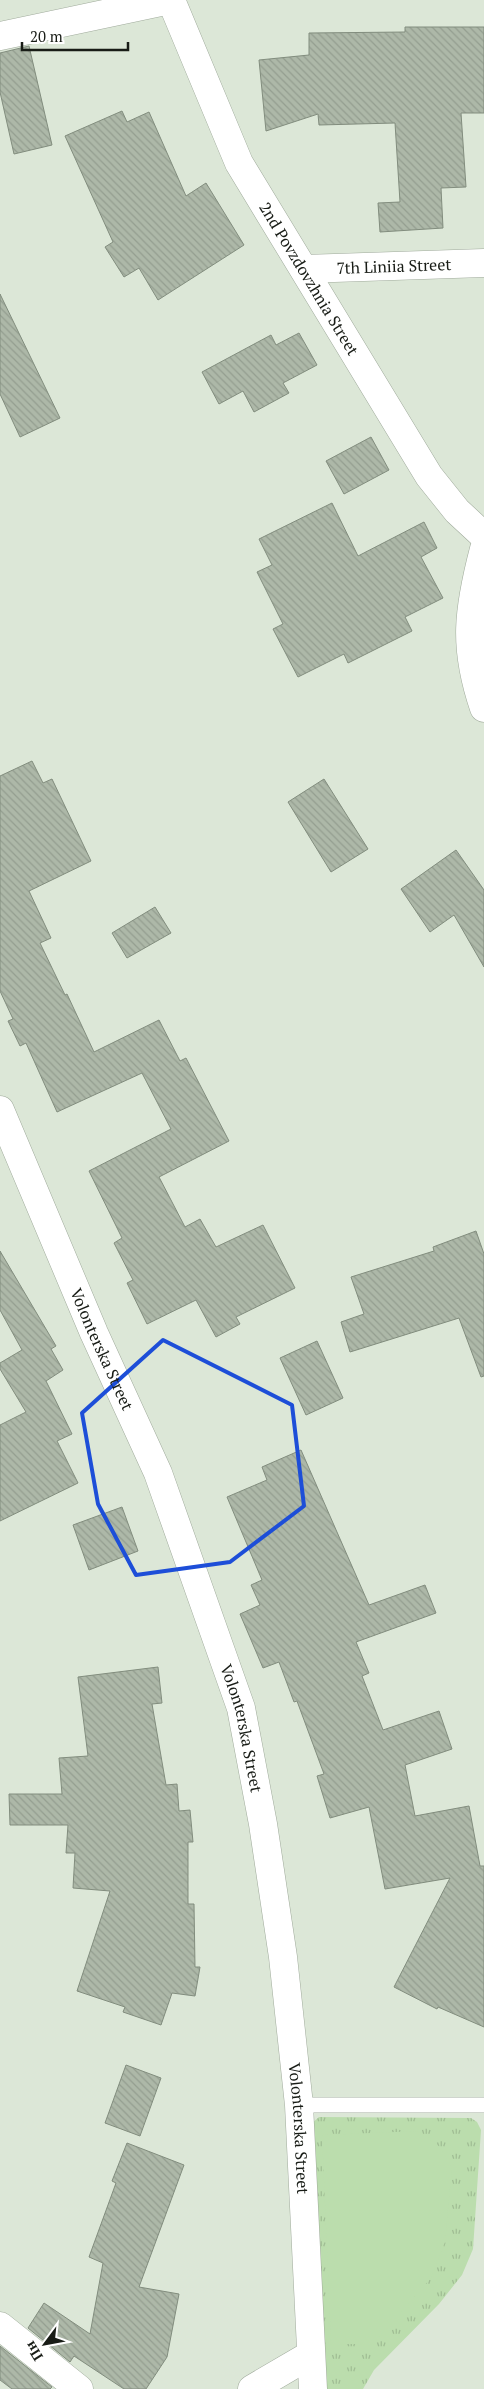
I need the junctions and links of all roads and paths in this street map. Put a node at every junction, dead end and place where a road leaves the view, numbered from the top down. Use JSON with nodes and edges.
{"nodes":[{"id":1,"x":170,"y":0,"type":"edge"},
{"id":2,"x":0,"y":36,"type":"edge"},
{"id":3,"x":484,"y":263,"type":"edge"},
{"id":4,"x":304,"y":269,"type":"junction"},
{"id":5,"x":484,"y":536,"type":"edge"},
{"id":6,"x":484,"y":549,"type":"edge"},
{"id":7,"x":484,"y":708,"type":"edge"},
{"id":8,"x":0,"y":1110,"type":"edge"},
{"id":9,"x":299,"y":2105,"type":"junction"},
{"id":10,"x":484,"y":2105,"type":"edge"},
{"id":11,"x":0,"y":2326,"type":"edge"},
{"id":12,"x":310,"y":2355,"type":"junction"},
{"id":13,"x":79,"y":2389,"type":"edge"},
{"id":14,"x":252,"y":2389,"type":"edge"},
{"id":15,"x":313,"y":2389,"type":"edge"}],
"edges":[{"from":1,"to":2,"type":"street"},
{"from":1,"to":4,"type":"street","name":"2nd Povzdovzhnia Street"},
{"from":3,"to":4,"type":"street","name":"7th Liniia Street"},
{"from":4,"to":5,"type":"street","name":"2nd Povzdovzhnia Street"},
{"from":6,"to":7,"type":"street"},
{"from":8,"to":9,"type":"street","name":"Volonterska Street"},
{"from":9,"to":10,"type":"lane"},
{"from":9,"to":12,"type":"street","name":"Volonterska Street"},
{"from":11,"to":13,"type":"street"},
{"from":12,"to":14,"type":"street"},
{"from":12,"to":15,"type":"street","name":"Volonterska Street"}]}
